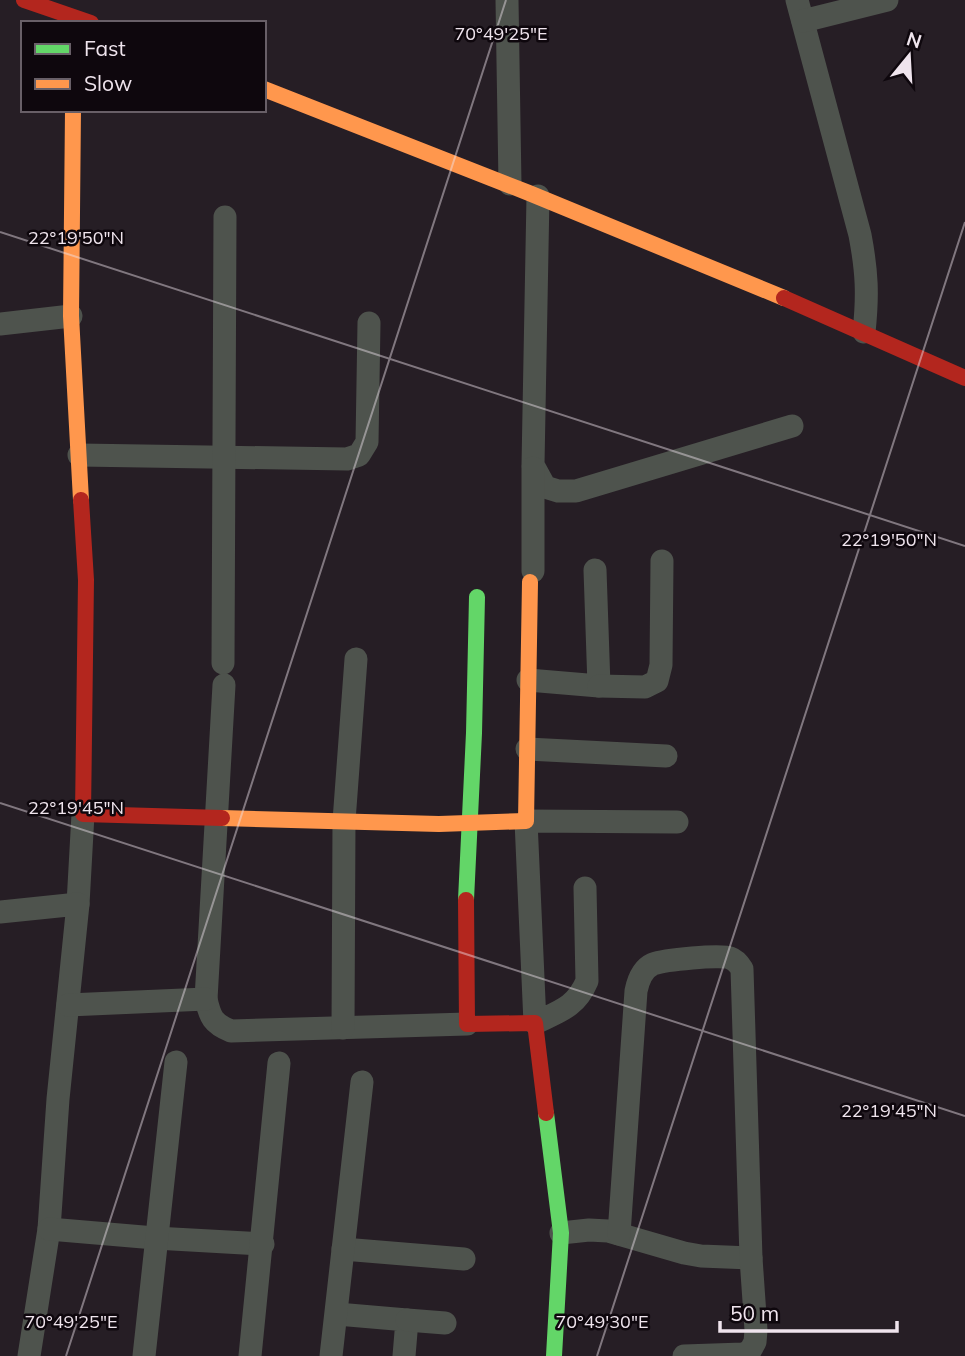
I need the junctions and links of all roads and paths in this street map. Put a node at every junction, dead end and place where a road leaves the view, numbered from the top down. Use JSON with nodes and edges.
{"nodes":[{"id":1,"x":24,"y":0,"type":"edge"},
{"id":2,"x":507,"y":0,"type":"edge"},
{"id":3,"x":887,"y":0,"type":"edge"},
{"id":4,"x":800,"y":11,"type":"edge"},
{"id":5,"x":78,"y":15,"type":"edge"},
{"id":6,"x":266,"y":90,"type":"edge"},
{"id":7,"x":73,"y":112,"type":"edge"},
{"id":8,"x":510,"y":184,"type":"junction"},
{"id":9,"x":538,"y":196,"type":"junction"},
{"id":10,"x":225,"y":217,"type":"dead end"},
{"id":11,"x":71,"y":316,"type":"junction"},
{"id":12,"x":369,"y":323,"type":"dead end"},
{"id":13,"x":0,"y":324,"type":"edge"},
{"id":14,"x":864,"y":332,"type":"junction"},
{"id":15,"x":965,"y":378,"type":"edge"},
{"id":16,"x":792,"y":426,"type":"dead end"},
{"id":17,"x":79,"y":455,"type":"junction"},
{"id":18,"x":224,"y":456,"type":"junction"},
{"id":19,"x":533,"y":465,"type":"junction"},
{"id":20,"x":662,"y":561,"type":"dead end"},
{"id":21,"x":595,"y":570,"type":"dead end"},
{"id":22,"x":532,"y":577,"type":"joint"},
{"id":23,"x":477,"y":597,"type":"dead end"},
{"id":24,"x":356,"y":659,"type":"dead end"},
{"id":25,"x":528,"y":680,"type":"junction"},
{"id":26,"x":599,"y":686,"type":"junction"},
{"id":27,"x":527,"y":749,"type":"junction"},
{"id":28,"x":666,"y":756,"type":"dead end"},
{"id":29,"x":83,"y":814,"type":"junction"},
{"id":30,"x":215,"y":818,"type":"junction"},
{"id":31,"x":344,"y":821,"type":"junction"},
{"id":32,"x":526,"y":821,"type":"junction"},
{"id":33,"x":677,"y":822,"type":"dead end"},
{"id":34,"x":470,"y":825,"type":"junction"},
{"id":35,"x":585,"y":888,"type":"dead end"},
{"id":36,"x":78,"y":904,"type":"junction"},
{"id":37,"x":0,"y":912,"type":"edge"},
{"id":38,"x":206,"y":999,"type":"junction"},
{"id":39,"x":68,"y":1005,"type":"junction"},
{"id":40,"x":535,"y":1023,"type":"junction"},
{"id":41,"x":467,"y":1024,"type":"junction"},
{"id":42,"x":343,"y":1028,"type":"junction"},
{"id":43,"x":176,"y":1062,"type":"dead end"},
{"id":44,"x":278,"y":1063,"type":"dead end"},
{"id":45,"x":362,"y":1082,"type":"dead end"},
{"id":46,"x":49,"y":1229,"type":"junction"},
{"id":47,"x":561,"y":1233,"type":"junction"},
{"id":48,"x":619,"y":1234,"type":"junction"},
{"id":49,"x":155,"y":1238,"type":"junction"},
{"id":50,"x":262,"y":1244,"type":"junction"},
{"id":51,"x":343,"y":1249,"type":"junction"},
{"id":52,"x":751,"y":1258,"type":"junction"},
{"id":53,"x":464,"y":1259,"type":"dead end"},
{"id":54,"x":337,"y":1314,"type":"junction"},
{"id":55,"x":407,"y":1320,"type":"junction"},
{"id":56,"x":445,"y":1323,"type":"dead end"},
{"id":57,"x":29,"y":1356,"type":"edge"},
{"id":58,"x":144,"y":1356,"type":"edge"},
{"id":59,"x":250,"y":1356,"type":"edge"},
{"id":60,"x":331,"y":1356,"type":"edge"},
{"id":61,"x":404,"y":1356,"type":"edge"},
{"id":62,"x":554,"y":1356,"type":"edge"},
{"id":63,"x":684,"y":1356,"type":"edge"}],
"edges":[{"from":1,"to":5,"type":"street"},
{"from":2,"to":8,"type":"street"},
{"from":3,"to":4,"type":"street"},
{"from":4,"to":14,"type":"street"},
{"from":6,"to":8,"type":"street"},
{"from":7,"to":11,"type":"street"},
{"from":8,"to":9,"type":"street"},
{"from":9,"to":14,"type":"street"},
{"from":9,"to":19,"type":"street"},
{"from":10,"to":18,"type":"street"},
{"from":11,"to":13,"type":"street"},
{"from":11,"to":17,"type":"street"},
{"from":12,"to":18,"type":"street"},
{"from":14,"to":15,"type":"street"},
{"from":16,"to":19,"type":"street"},
{"from":17,"to":18,"type":"street"},
{"from":17,"to":29,"type":"street"},
{"from":18,"to":30,"type":"street"},
{"from":19,"to":22,"type":"street"},
{"from":20,"to":26,"type":"street"},
{"from":21,"to":26,"type":"street"},
{"from":22,"to":25,"type":"street"},
{"from":23,"to":34,"type":"street"},
{"from":24,"to":31,"type":"street"},
{"from":25,"to":26,"type":"street"},
{"from":25,"to":27,"type":"street"},
{"from":27,"to":28,"type":"street"},
{"from":27,"to":32,"type":"street"},
{"from":29,"to":30,"type":"street"},
{"from":29,"to":36,"type":"street"},
{"from":30,"to":31,"type":"street"},
{"from":30,"to":38,"type":"street"},
{"from":31,"to":34,"type":"street"},
{"from":31,"to":42,"type":"street"},
{"from":32,"to":33,"type":"street"},
{"from":32,"to":34,"type":"street"},
{"from":32,"to":40,"type":"street"},
{"from":34,"to":41,"type":"street"},
{"from":35,"to":40,"type":"street"},
{"from":36,"to":37,"type":"street"},
{"from":36,"to":39,"type":"street"},
{"from":38,"to":39,"type":"street"},
{"from":38,"to":42,"type":"street"},
{"from":39,"to":46,"type":"street"},
{"from":40,"to":41,"type":"street"},
{"from":40,"to":47,"type":"street"},
{"from":41,"to":42,"type":"street"},
{"from":43,"to":49,"type":"street"},
{"from":44,"to":50,"type":"street"},
{"from":45,"to":51,"type":"street"},
{"from":46,"to":49,"type":"street"},
{"from":46,"to":57,"type":"street"},
{"from":47,"to":48,"type":"street"},
{"from":47,"to":62,"type":"street"},
{"from":48,"to":52,"type":"street"},
{"from":48,"to":52,"type":"street"},
{"from":49,"to":50,"type":"street"},
{"from":49,"to":58,"type":"street"},
{"from":50,"to":59,"type":"street"},
{"from":51,"to":53,"type":"street"},
{"from":51,"to":54,"type":"street"},
{"from":52,"to":63,"type":"street"},
{"from":54,"to":55,"type":"street"},
{"from":54,"to":60,"type":"street"},
{"from":55,"to":56,"type":"street"},
{"from":55,"to":61,"type":"street"}]}
